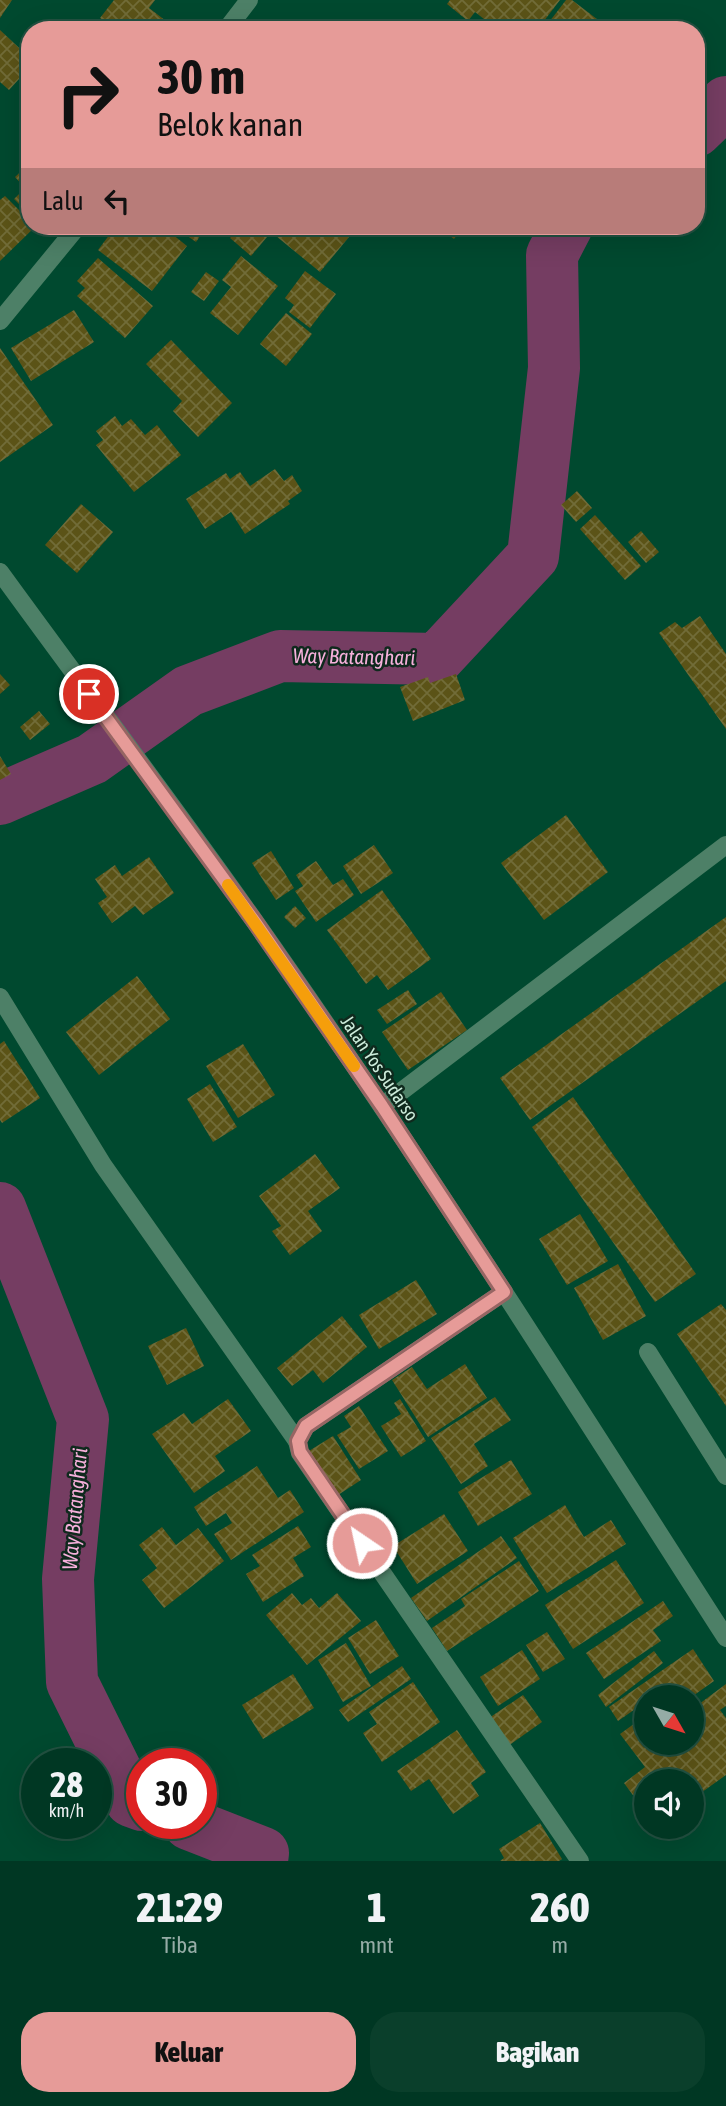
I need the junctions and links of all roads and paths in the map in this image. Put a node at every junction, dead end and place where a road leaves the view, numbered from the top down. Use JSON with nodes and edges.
{"nodes":[{"id":1,"x":248,"y":0,"type":"edge"},
{"id":2,"x":233,"y":21,"type":"edge"},
{"id":3,"x":71,"y":235,"type":"edge"},
{"id":4,"x":0,"y":321,"type":"edge"},
{"id":5,"x":0,"y":572,"type":"edge"},
{"id":6,"x":726,"y":845,"type":"edge"},
{"id":7,"x":0,"y":997,"type":"edge"},
{"id":8,"x":382,"y":1106,"type":"junction"},
{"id":9,"x":504,"y":1292,"type":"junction"},
{"id":10,"x":648,"y":1352,"type":"dead end"},
{"id":11,"x":298,"y":1441,"type":"junction"},
{"id":12,"x":726,"y":1476,"type":"edge"},
{"id":13,"x":726,"y":1638,"type":"edge"},
{"id":14,"x":580,"y":1861,"type":"edge"}],
"edges":[{"from":1,"to":2,"type":"street"},
{"from":3,"to":4,"type":"street"},
{"from":5,"to":8,"type":"street","name":"Jalan Yos Sudarso"},
{"from":6,"to":8,"type":"street"},
{"from":7,"to":11,"type":"street"},
{"from":8,"to":9,"type":"street","name":"Jalan Yos Sudarso"},
{"from":9,"to":11,"type":"street"},
{"from":9,"to":13,"type":"street","name":"Jalan Yos Sudarso"},
{"from":10,"to":12,"type":"street"},
{"from":11,"to":14,"type":"street"}]}
